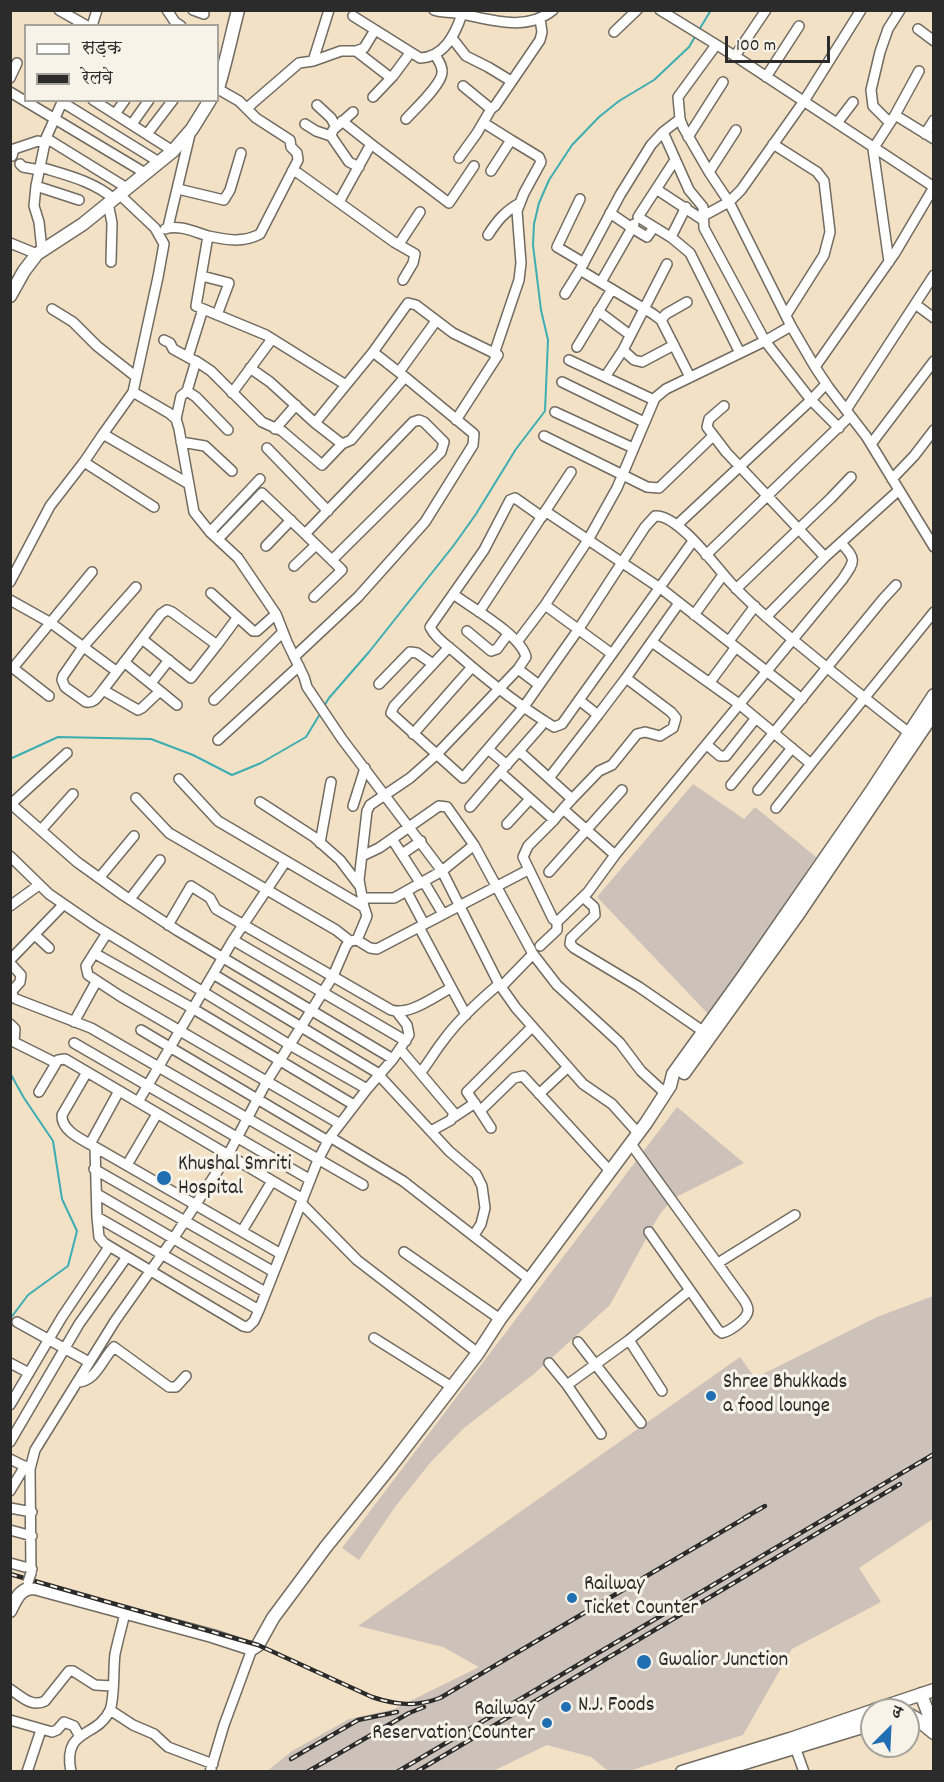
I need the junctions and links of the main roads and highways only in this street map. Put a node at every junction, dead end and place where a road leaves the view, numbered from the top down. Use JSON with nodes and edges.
{"nodes":[{"id":1,"x":238,"y":10,"type":"edge"},
{"id":2,"x":219,"y":79,"type":"edge"},
{"id":3,"x":209,"y":102,"type":"edge"},
{"id":4,"x":10,"y":296,"type":"edge"},
{"id":5,"x":933,"y":695,"type":"edge"},
{"id":6,"x":933,"y":713,"type":"edge"},
{"id":7,"x":914,"y":736,"type":"junction"},
{"id":8,"x":10,"y":1611,"type":"edge"},
{"id":9,"x":928,"y":1698,"type":"edge"},
{"id":10,"x":860,"y":1715,"type":"edge"},
{"id":11,"x":920,"y":1721,"type":"edge"},
{"id":12,"x":860,"y":1728,"type":"edge"},
{"id":13,"x":933,"y":1731,"type":"edge"},
{"id":14,"x":682,"y":1772,"type":"edge"},
{"id":15,"x":715,"y":1772,"type":"edge"}],
"edges":[{"from":1,"to":2,"type":"main road"},
{"from":3,"to":4,"type":"main road"},
{"from":5,"to":7,"type":"main road"},
{"from":6,"to":7,"type":"main road"},
{"from":7,"to":8,"type":"main road"},
{"from":9,"to":13,"type":"main road"},
{"from":10,"to":14,"type":"main road"},
{"from":11,"to":13,"type":"main road"},
{"from":12,"to":15,"type":"main road"}]}
